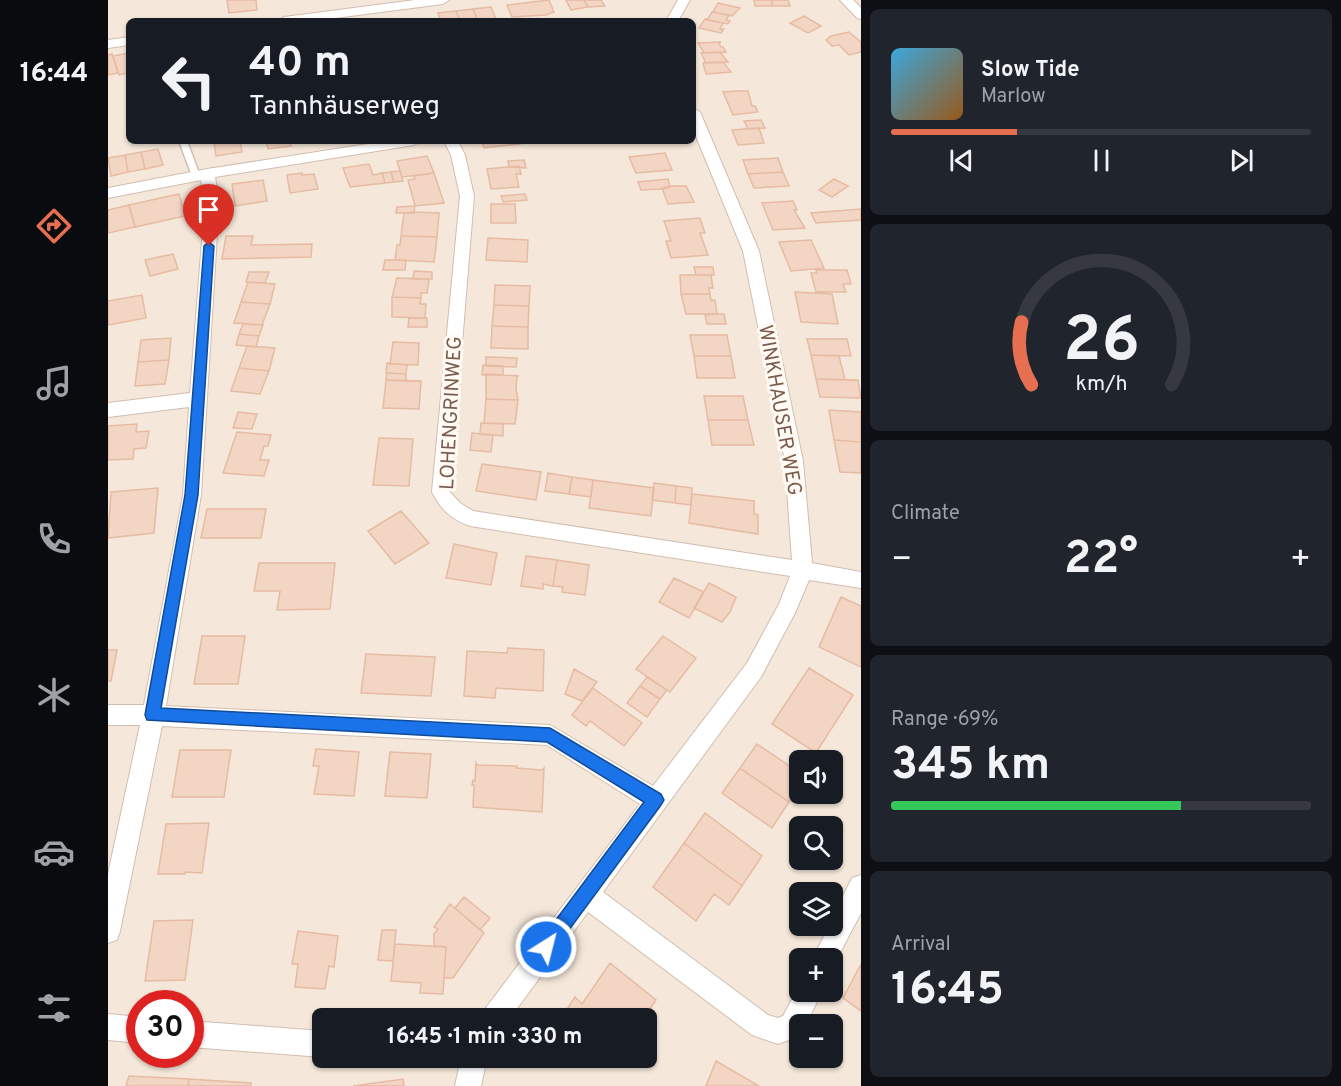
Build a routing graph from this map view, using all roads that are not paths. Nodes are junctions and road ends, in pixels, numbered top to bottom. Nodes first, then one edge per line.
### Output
1 (443, 0) edge
2 (684, 0) edge
3 (846, 0) edge
4 (861, 15) edge
5 (307, 18) edge
6 (674, 18) edge
7 (126, 41) edge
8 (108, 44) edge
9 (696, 119) edge
10 (185, 144) edge
11 (395, 144) edge
12 (452, 144) edge
13 (202, 175) junction
14 (108, 193) edge
15 (198, 399) junction
16 (108, 410) edge
17 (803, 569) junction
18 (861, 580) edge
19 (153, 715) junction
20 (108, 716) edge
21 (656, 800) junction
22 (861, 886) edge
23 (585, 894) junction
24 (108, 932) edge
25 (831, 948) edge
26 (804, 1002) edge
27 (501, 1008) edge
28 (108, 1028) edge
29 (126, 1029) edge
30 (204, 1035) edge
31 (312, 1043) edge
32 (472, 1068) edge
33 (468, 1086) edge

1 - 5 street
2 - 6 street
3 - 4 street
7 - 8 street
9 - 17 street, WINKHAUSER WEG
10 - 13 lane
11 - 13 street
12 - 17 street, LOHENGRINWEG
13 - 14 street
13 - 15 street
15 - 16 street
15 - 19 street
17 - 18 street, LOHENGRINWEG
17 - 21 street, WINKHAUSER WEG
19 - 20 street
19 - 21 street
19 - 24 street
21 - 23 street, WINKHAUSER WEG
22 - 25 street
23 - 26 street
23 - 27 street, WINKHAUSER WEG
28 - 29 street
30 - 31 street
32 - 33 street

